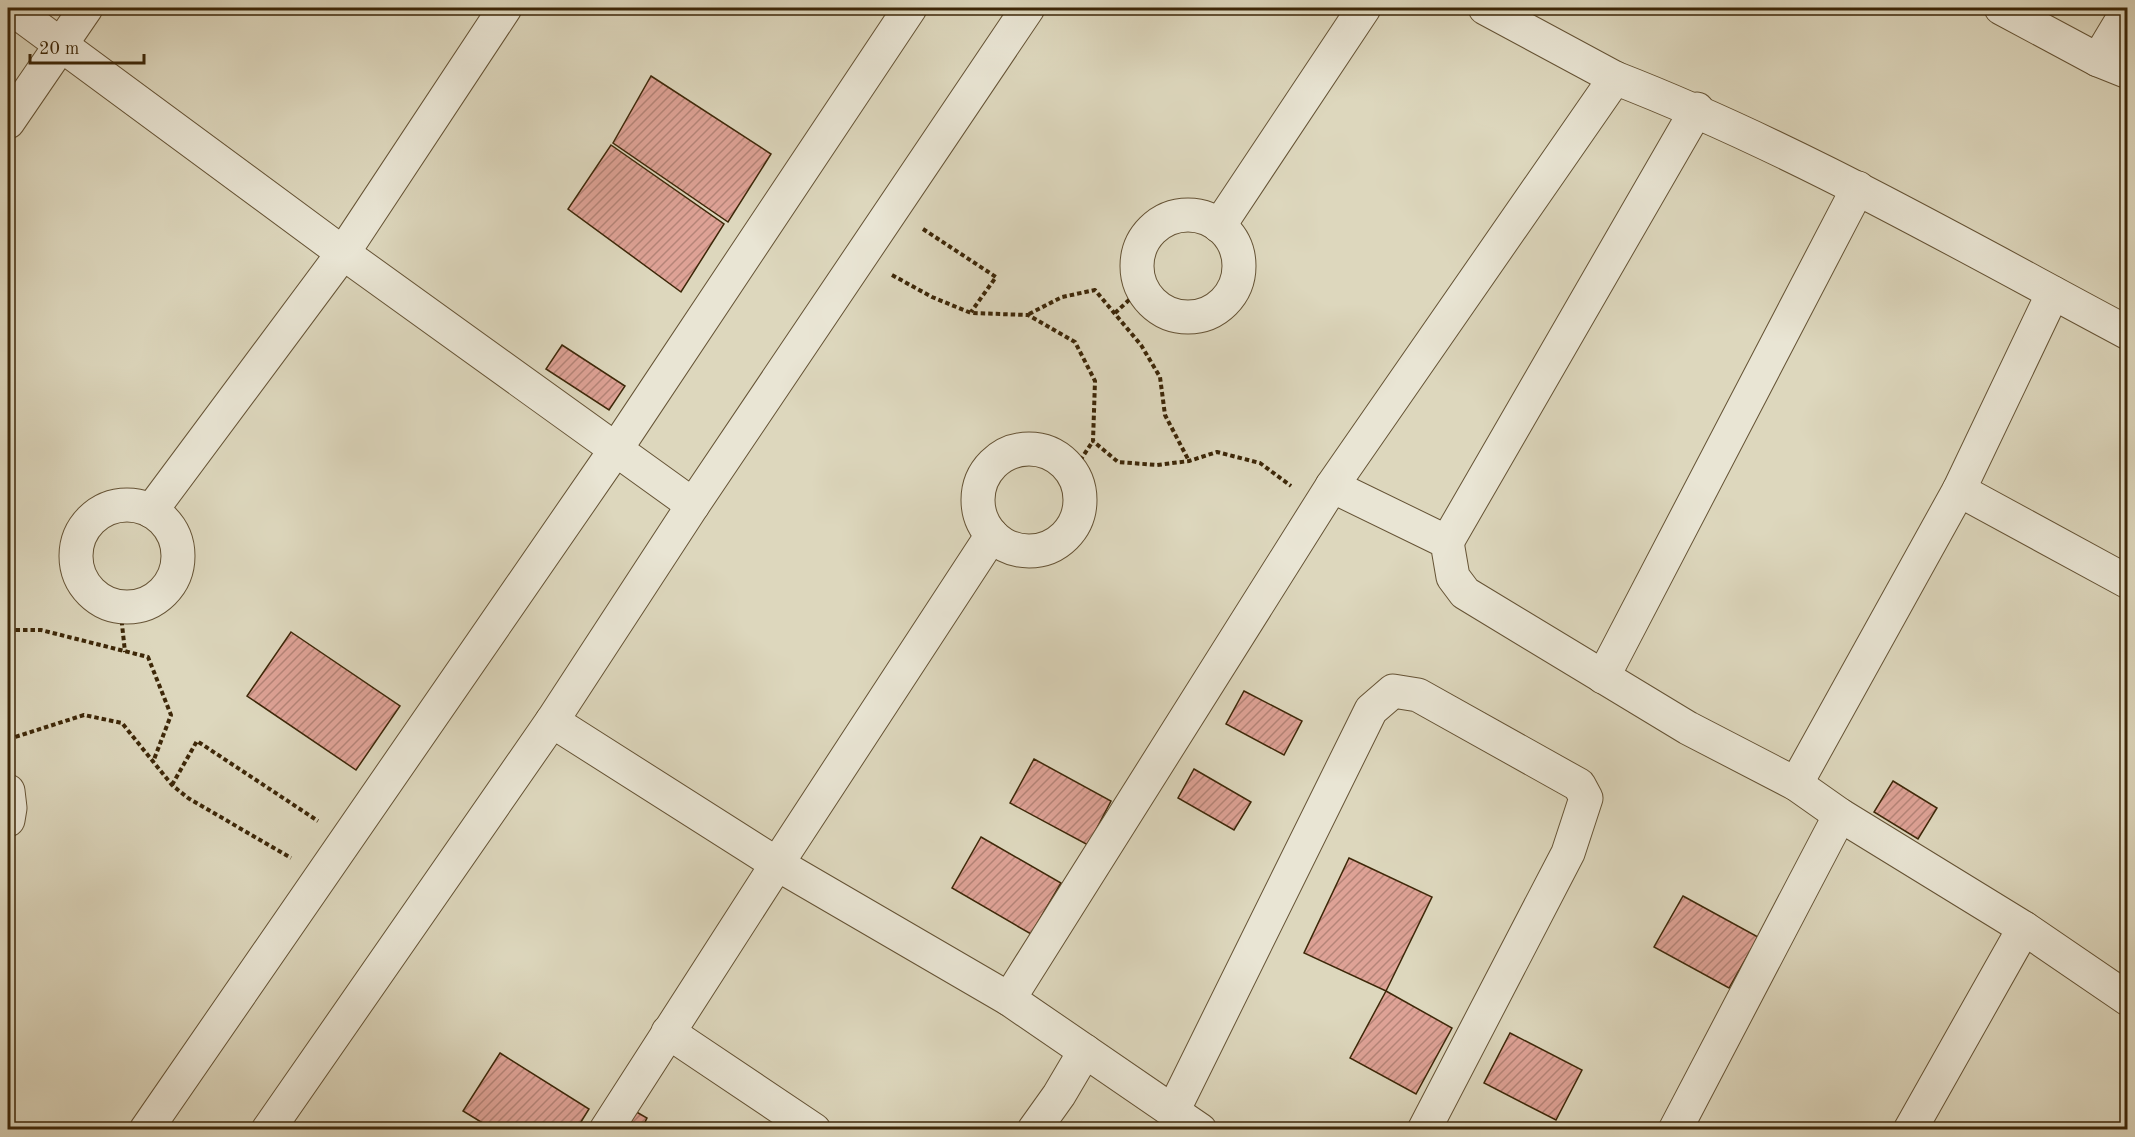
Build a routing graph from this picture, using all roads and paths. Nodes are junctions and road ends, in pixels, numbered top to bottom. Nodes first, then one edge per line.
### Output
1 (11, 8) edge
2 (86, 8) edge
3 (505, 8) edge
4 (910, 8) edge
5 (1028, 8) edge
6 (1364, 8) edge
7 (1485, 8) edge
8 (2001, 8) edge
9 (2127, 10) edge
10 (61, 43) junction
11 (2113, 66) edge
12 (1615, 78) junction
13 (1697, 109) junction
14 (8, 122) edge
15 (1858, 188) junction
16 (893, 208) junction
17 (1219, 226) junction
18 (343, 253) junction
19 (860, 257) junction
20 (1142, 288) junction
21 (2053, 293) junction
22 (971, 313) junction
23 (1114, 313) junction
24 (1028, 315) junction
25 (2127, 333) edge
26 (1093, 441) junction
27 (616, 449) junction
28 (1189, 461) junction
29 (1071, 473) junction
30 (1959, 490) junction
31 (1325, 497) junction
32 (693, 505) junction
33 (151, 512) junction
34 (992, 535) junction
35 (1447, 542) junction
36 (2127, 582) edge
37 (120, 606) junction
38 (8, 630) edge
39 (125, 652) junction
40 (1603, 677) junction
41 (552, 721) junction
42 (8, 736) edge
43 (153, 762) junction
44 (1796, 784) junction
45 (172, 785) junction
46 (8, 791) edge
47 (1840, 815) junction
48 (8, 820) edge
49 (346, 839) junction
50 (777, 864) junction
51 (321, 876) junction
52 (2024, 928) junction
53 (1009, 999) junction
54 (2127, 999) edge
55 (668, 1032) junction
56 (1085, 1051) junction
57 (1173, 1111) junction
58 (146, 1130) edge
59 (268, 1130) edge
60 (606, 1130) edge
61 (814, 1130) edge
62 (1034, 1130) edge
63 (1200, 1130) edge
64 (1424, 1130) edge
65 (1675, 1130) edge
66 (1910, 1130) edge

1 - 10 street
2 - 10 street
3 - 18 street
4 - 27 street
5 - 16 street
6 - 17 street
7 - 12 street
8 - 11 street
9 - 11 street
10 - 14 street
10 - 18 street
12 - 13 street
12 - 31 street
13 - 15 street
13 - 35 street
15 - 21 street
15 - 40 street
16 - 19 street
16 - 22 path
17 - 20 street
17 - 20 street
18 - 27 street
18 - 33 street
19 - 22 path
19 - 32 street
20 - 23 path
21 - 25 street
21 - 30 street
22 - 24 path
23 - 24 path
23 - 28 path
24 - 26 path
26 - 28 path
26 - 29 path
27 - 32 street
27 - 49 street
28 - 31 path
29 - 34 street
29 - 34 street
30 - 36 street
30 - 44 street
31 - 35 street
31 - 53 street
32 - 41 street
33 - 37 street
33 - 37 street
34 - 50 street
35 - 40 street
37 - 39 path
38 - 39 path
39 - 43 path
40 - 44 street
41 - 50 street
41 - 59 street
42 - 43 path
43 - 45 path
44 - 47 street
45 - 49 path
45 - 51 path
46 - 48 street
47 - 52 street
47 - 65 street
49 - 51 street
50 - 53 street
50 - 55 street
51 - 58 street
52 - 54 street
52 - 66 street
53 - 56 street
55 - 60 street
55 - 61 street
56 - 57 street
56 - 62 street
57 - 63 street
57 - 64 street

